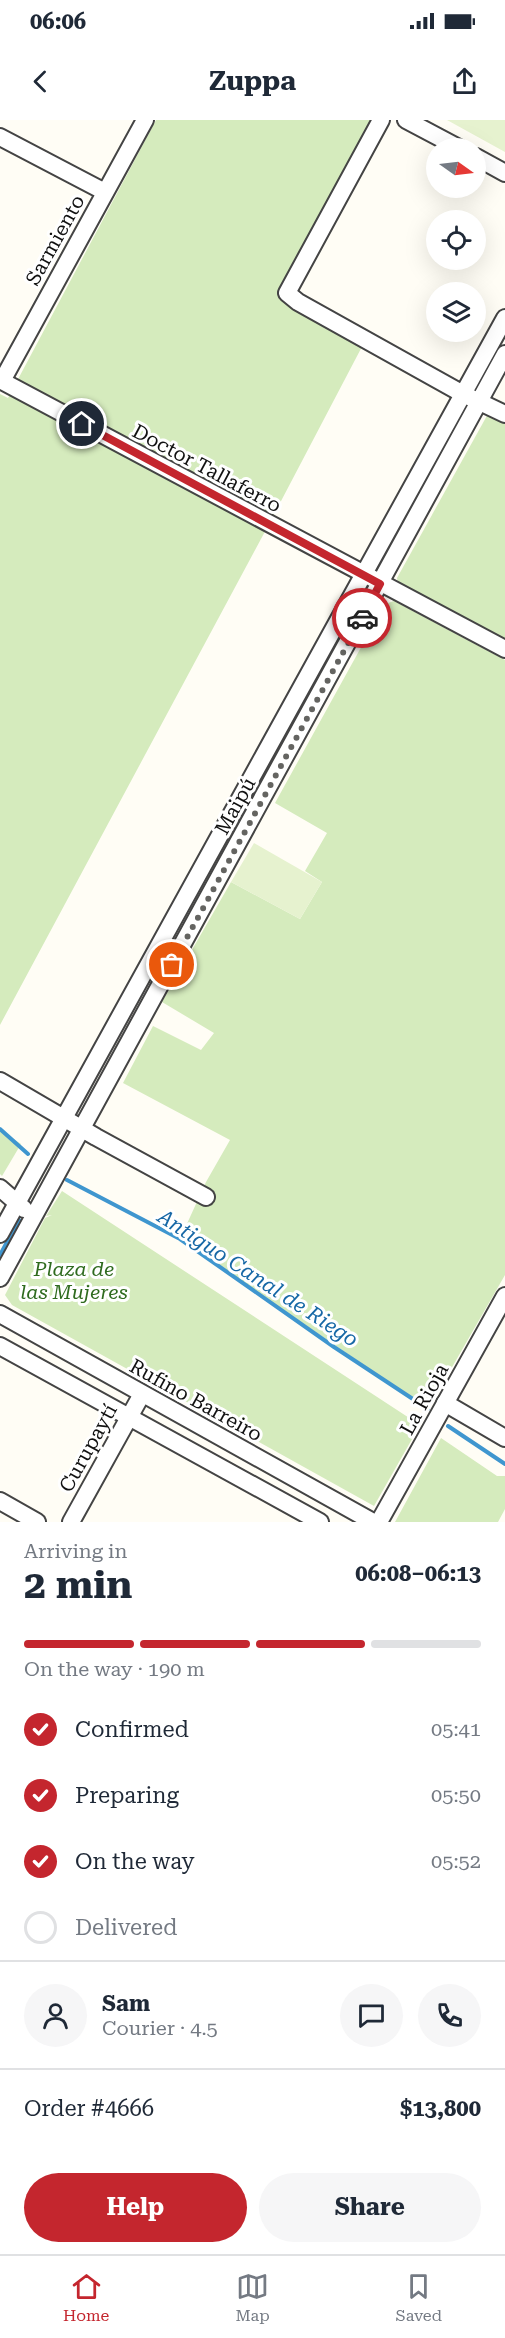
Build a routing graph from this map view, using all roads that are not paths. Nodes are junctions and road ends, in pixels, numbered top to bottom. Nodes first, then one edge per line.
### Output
1 (145, 120) edge
2 (381, 120) edge
3 (406, 120) edge
4 (0, 136) edge
5 (440, 138) edge
6 (486, 163) edge
7 (505, 173) edge
8 (105, 192) junction
9 (505, 318) edge
10 (505, 354) edge
11 (1, 380) edge
12 (463, 393) junction
13 (480, 400) junction
14 (505, 414) edge
15 (363, 575) junction
16 (380, 584) junction
17 (505, 650) edge
18 (262, 758) junction
19 (279, 769) junction
20 (162, 940) junction
21 (180, 950) junction
22 (0, 1081) edge
23 (64, 1119) junction
24 (82, 1129) junction
25 (0, 1188) edge
26 (206, 1197) dead end
27 (16, 1204) junction
28 (34, 1217) junction
29 (0, 1234) edge
30 (0, 1278) edge
31 (505, 1296) edge
32 (0, 1314) edge
33 (0, 1346) edge
34 (142, 1394) junction
35 (445, 1403) junction
36 (129, 1417) junction
37 (505, 1438) edge
38 (319, 1493) junction
39 (0, 1501) edge
40 (310, 1520) edge
41 (38, 1522) edge
42 (71, 1522) edge
43 (373, 1522) edge
44 (379, 1522) edge

1 - 8 street, Sarmiento
2 - 12 street
3 - 5 street
4 - 8 street
6 - 7 street
8 - 11 street, Sarmiento
9 - 12 street, Maipú
10 - 13 street, Maipú
11 - 15 street, Doctor Tallaferro
12 - 13 street
12 - 15 street, Maipú
13 - 14 street
13 - 16 street, Maipú
15 - 16 street, Doctor Tallaferro
15 - 18 street, Maipú
16 - 17 street
16 - 19 street, Maipú
18 - 19 street
18 - 20 street, Maipú
19 - 21 street, Maipú
20 - 21 street
20 - 23 street, Maipú
21 - 24 street, Maipú
22 - 23 street
23 - 24 street
23 - 27 street, Maipú
24 - 26 street
24 - 28 street, Maipú
25 - 27 street
27 - 28 street
27 - 29 street, Maipú
28 - 30 street, Maipú
31 - 35 street, La Rioja
32 - 34 street, Rufino Barreiro
33 - 36 street
34 - 36 street, Curupaytí
34 - 38 street, Rufino Barreiro
35 - 37 street
35 - 44 street, La Rioja
36 - 40 street
36 - 42 street, Curupaytí
38 - 40 street
38 - 43 street, Rufino Barreiro
39 - 41 street

